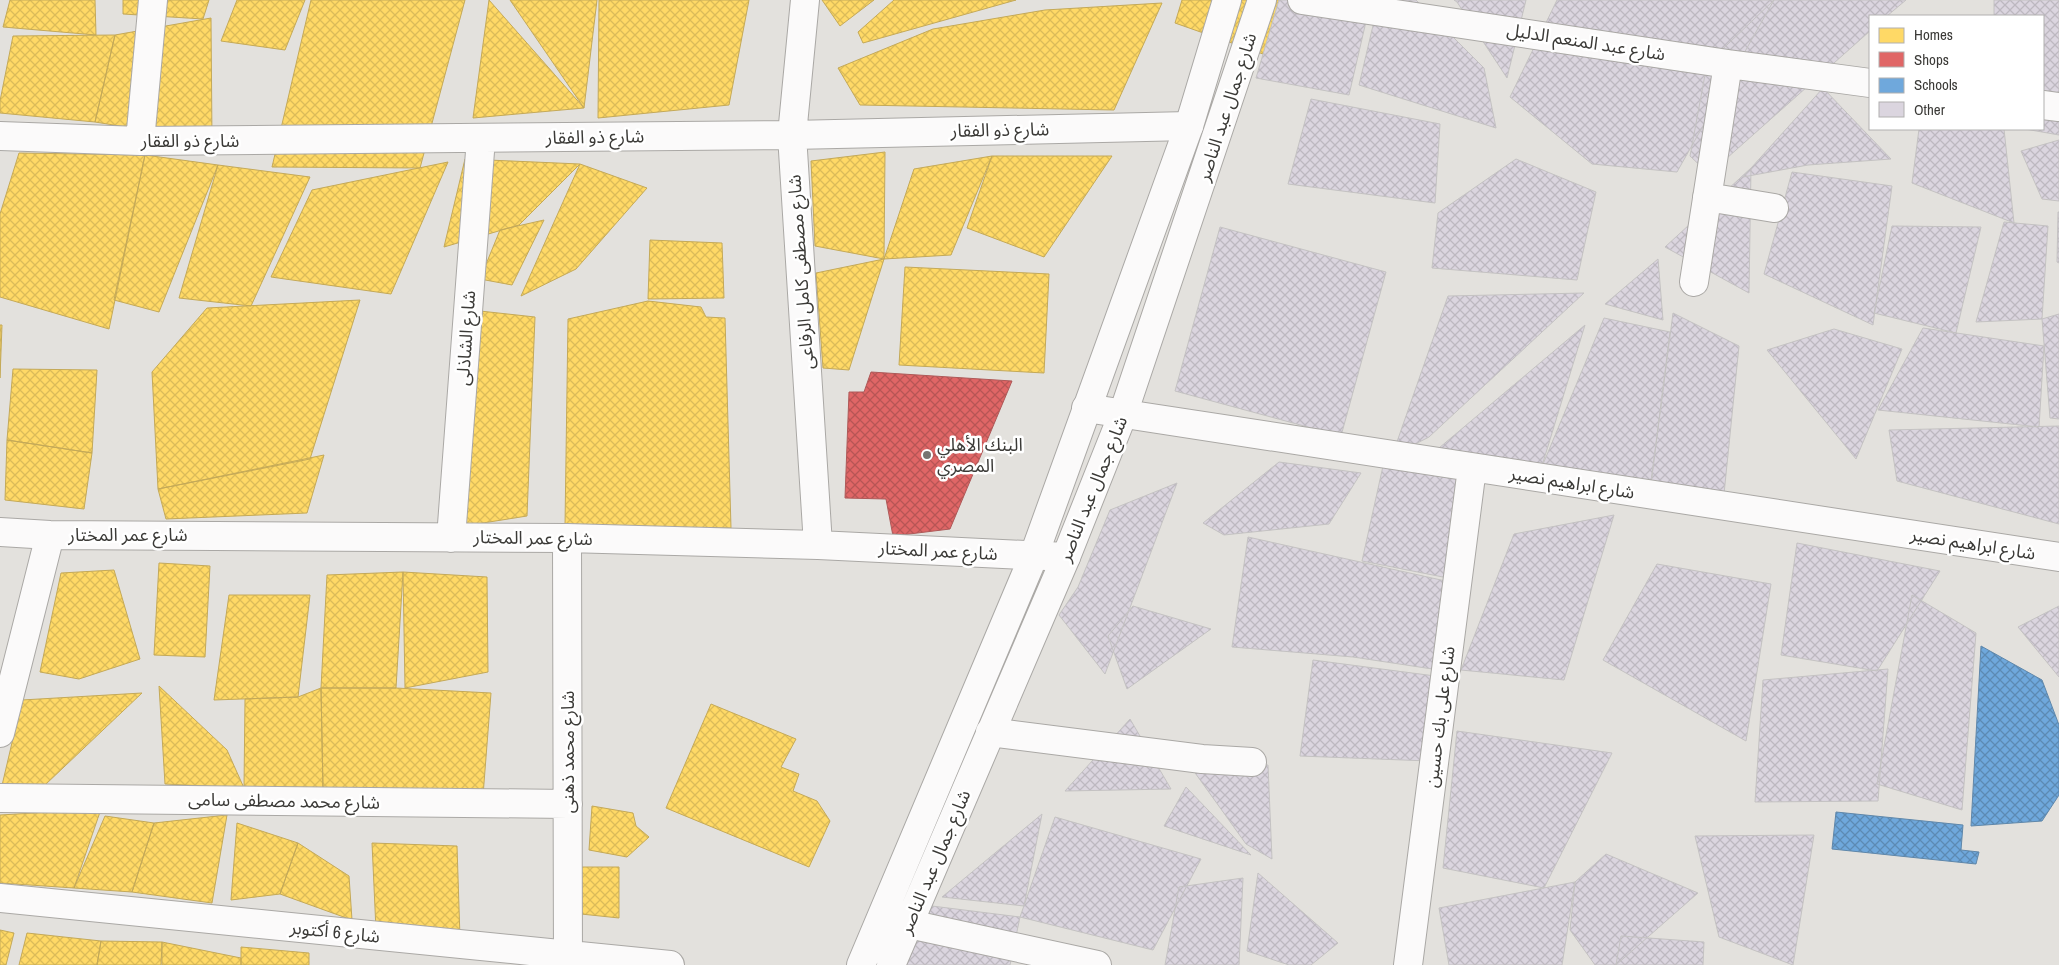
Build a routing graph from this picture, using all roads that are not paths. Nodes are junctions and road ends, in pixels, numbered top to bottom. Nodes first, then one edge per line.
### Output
1 (153, 0) edge
2 (805, 0) edge
3 (1228, 0) edge
4 (1262, 0) edge
5 (1302, 0) edge
6 (1728, 64) junction
7 (1869, 82) edge
8 (2044, 105) edge
9 (2059, 107) edge
10 (1190, 126) junction
11 (792, 135) junction
12 (0, 136) edge
13 (482, 138) junction
14 (140, 141) junction
15 (1707, 197) junction
16 (1774, 208) dead end
17 (1694, 282) dead end
18 (1086, 408) junction
19 (1123, 414) junction
20 (1472, 468) junction
21 (0, 532) edge
22 (50, 535) junction
23 (452, 538) junction
24 (567, 538) junction
25 (818, 545) junction
26 (1034, 555) junction
27 (1066, 557) junction
28 (2059, 557) edge
29 (990, 732) junction
30 (0, 733) edge
31 (1252, 762) dead end
32 (0, 798) edge
33 (568, 804) junction
34 (0, 898) edge
35 (909, 924) junction
36 (568, 960) edge
37 (670, 965) edge
38 (861, 965) edge
39 (891, 965) edge
40 (1097, 965) edge
41 (1408, 965) edge

1 - 14 street
2 - 11 street, شارع مصطفى كامل الرفاعى
3 - 10 street, شارع جمال عبد الناصر
4 - 19 street, شارع جمال عبد الناصر
5 - 6 street, شارع عبد المنعم الدليل
6 - 7 street, شارع عبد المنعم الدليل
6 - 15 street
8 - 9 street
10 - 11 street, شارع ذو الفقار
10 - 18 street, شارع جمال عبد الناصر
11 - 13 street, شارع ذو الفقار
11 - 25 street, شارع مصطفى كامل الرفاعى
12 - 14 street, شارع ذو الفقار
13 - 14 street, شارع ذو الفقار
13 - 23 street, شارع الشاذلى
15 - 16 street
15 - 17 street
18 - 19 street, شارع ابراهيم نصير
18 - 26 street, شارع جمال عبد الناصر
19 - 20 street, شارع ابراهيم نصير
19 - 27 street, شارع جمال عبد الناصر
20 - 28 street, شارع ابراهيم نصير
20 - 41 street, شارع على بك حسين
21 - 22 street, شارع عمر المختار
22 - 23 street, شارع عمر المختار
22 - 30 street
23 - 24 street, شارع عمر المختار
24 - 25 street, شارع عمر المختار
24 - 33 street, شارع محمد ذهنى
25 - 26 street, شارع عمر المختار
26 - 27 street, شارع عمر المختار
26 - 38 street, شارع جمال عبد الناصر
27 - 29 street, شارع جمال عبد الناصر
29 - 31 street
29 - 35 street, شارع جمال عبد الناصر
32 - 33 street, شارع محمد مصطفى سامى
33 - 36 street, شارع محمد ذهنى
34 - 36 street, شارع 6 أكتوبر
35 - 39 street, شارع جمال عبد الناصر
35 - 40 street
36 - 37 street, شارع 6 أكتوبر

